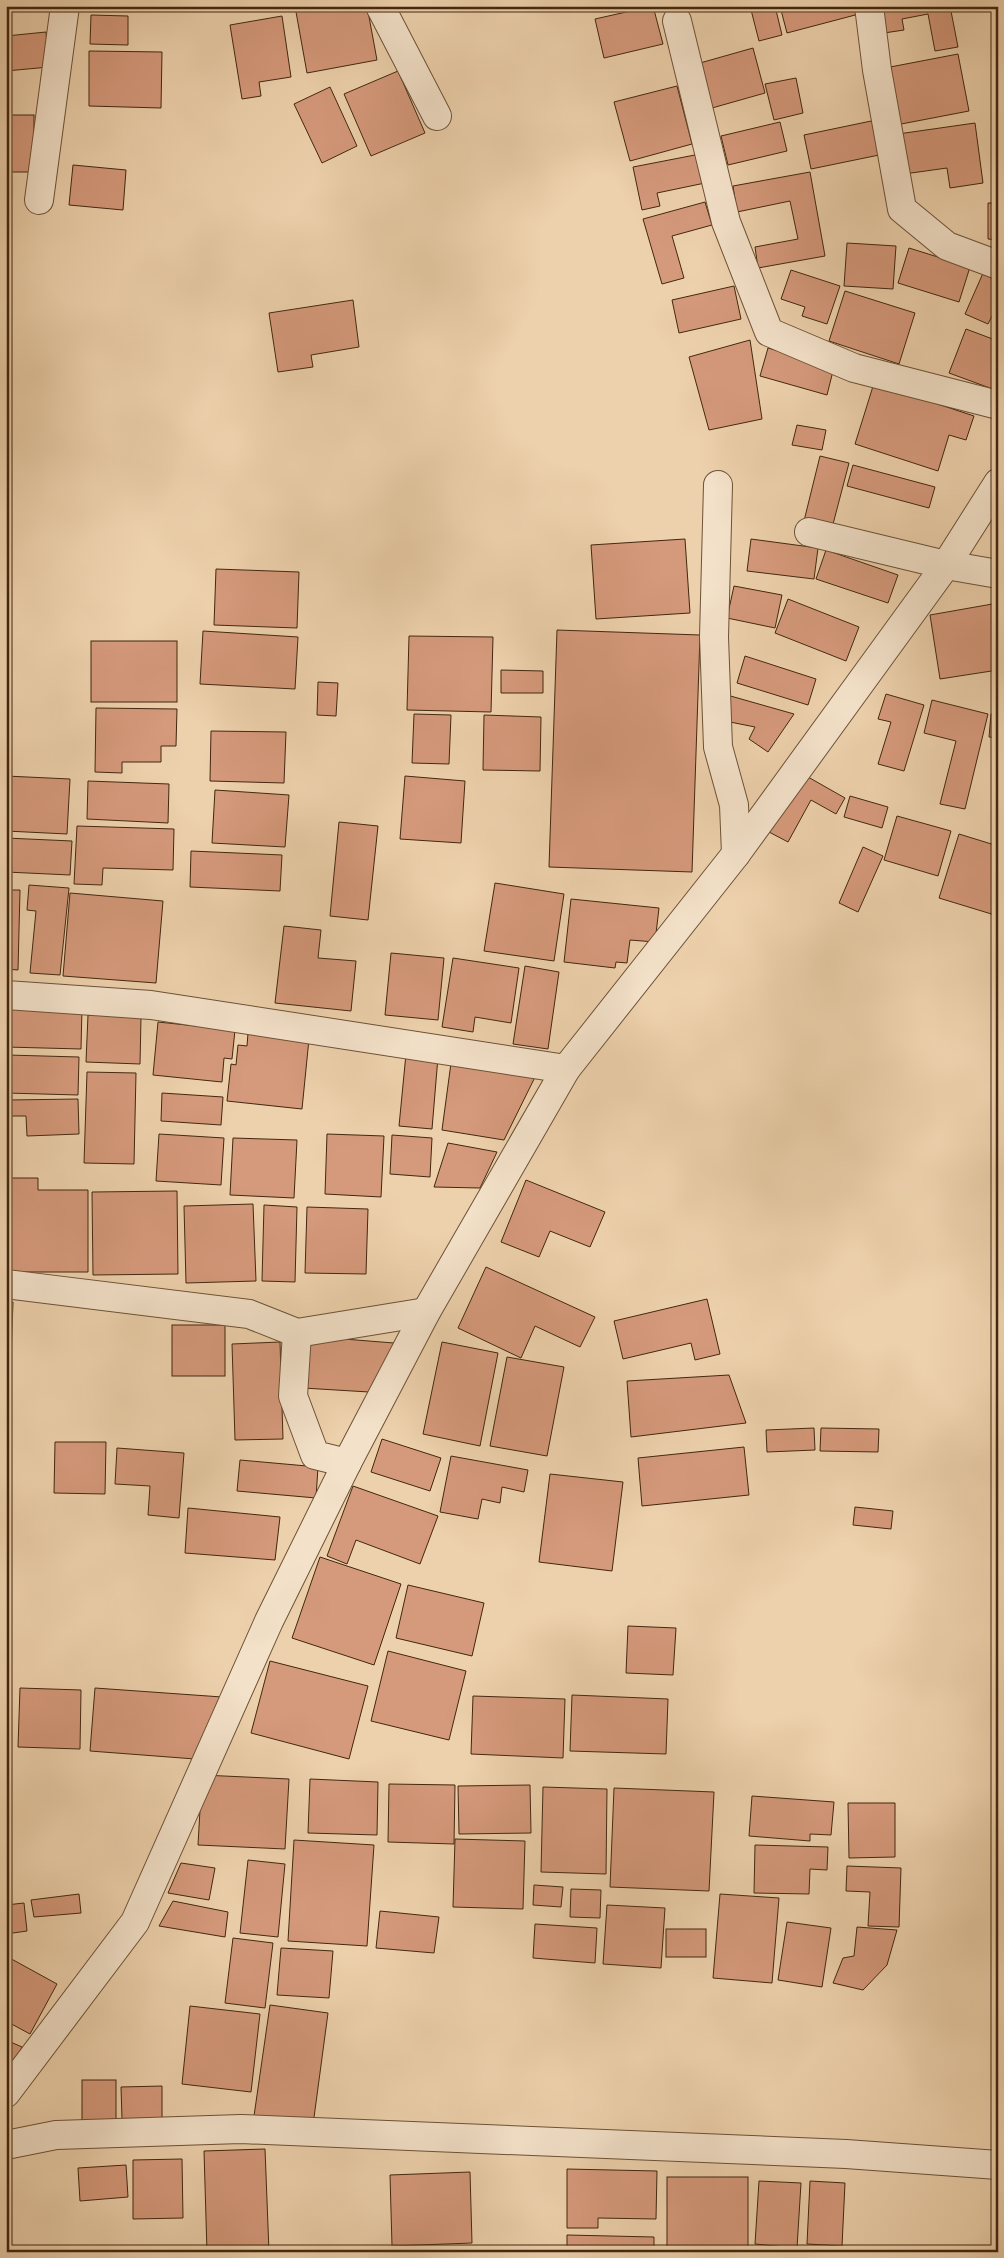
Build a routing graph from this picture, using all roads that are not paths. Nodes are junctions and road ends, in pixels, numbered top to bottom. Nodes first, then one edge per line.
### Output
1 (65, 6) edge
2 (380, 6) edge
3 (869, 6) edge
4 (677, 21) dead end
5 (437, 116) dead end
6 (39, 200) dead end
7 (998, 265) edge
8 (998, 405) edge
9 (998, 483) edge
10 (718, 485) dead end
11 (809, 532) dead end
12 (946, 565) junction
13 (998, 574) edge
14 (736, 854) junction
15 (6, 995) edge
16 (566, 1069) junction
17 (6, 1284) edge
18 (426, 1312) junction
19 (297, 1333) junction
20 (347, 1463) junction
21 (6, 2093) edge
22 (6, 2145) edge
23 (998, 2165) edge

1 - 6 street
2 - 5 street
3 - 7 street
4 - 8 street
9 - 12 street
10 - 14 street
11 - 12 street
12 - 13 street
12 - 14 street
14 - 16 street
15 - 16 street
16 - 18 street
17 - 19 street
18 - 19 street
18 - 20 street
19 - 20 street
20 - 21 street
22 - 23 street

